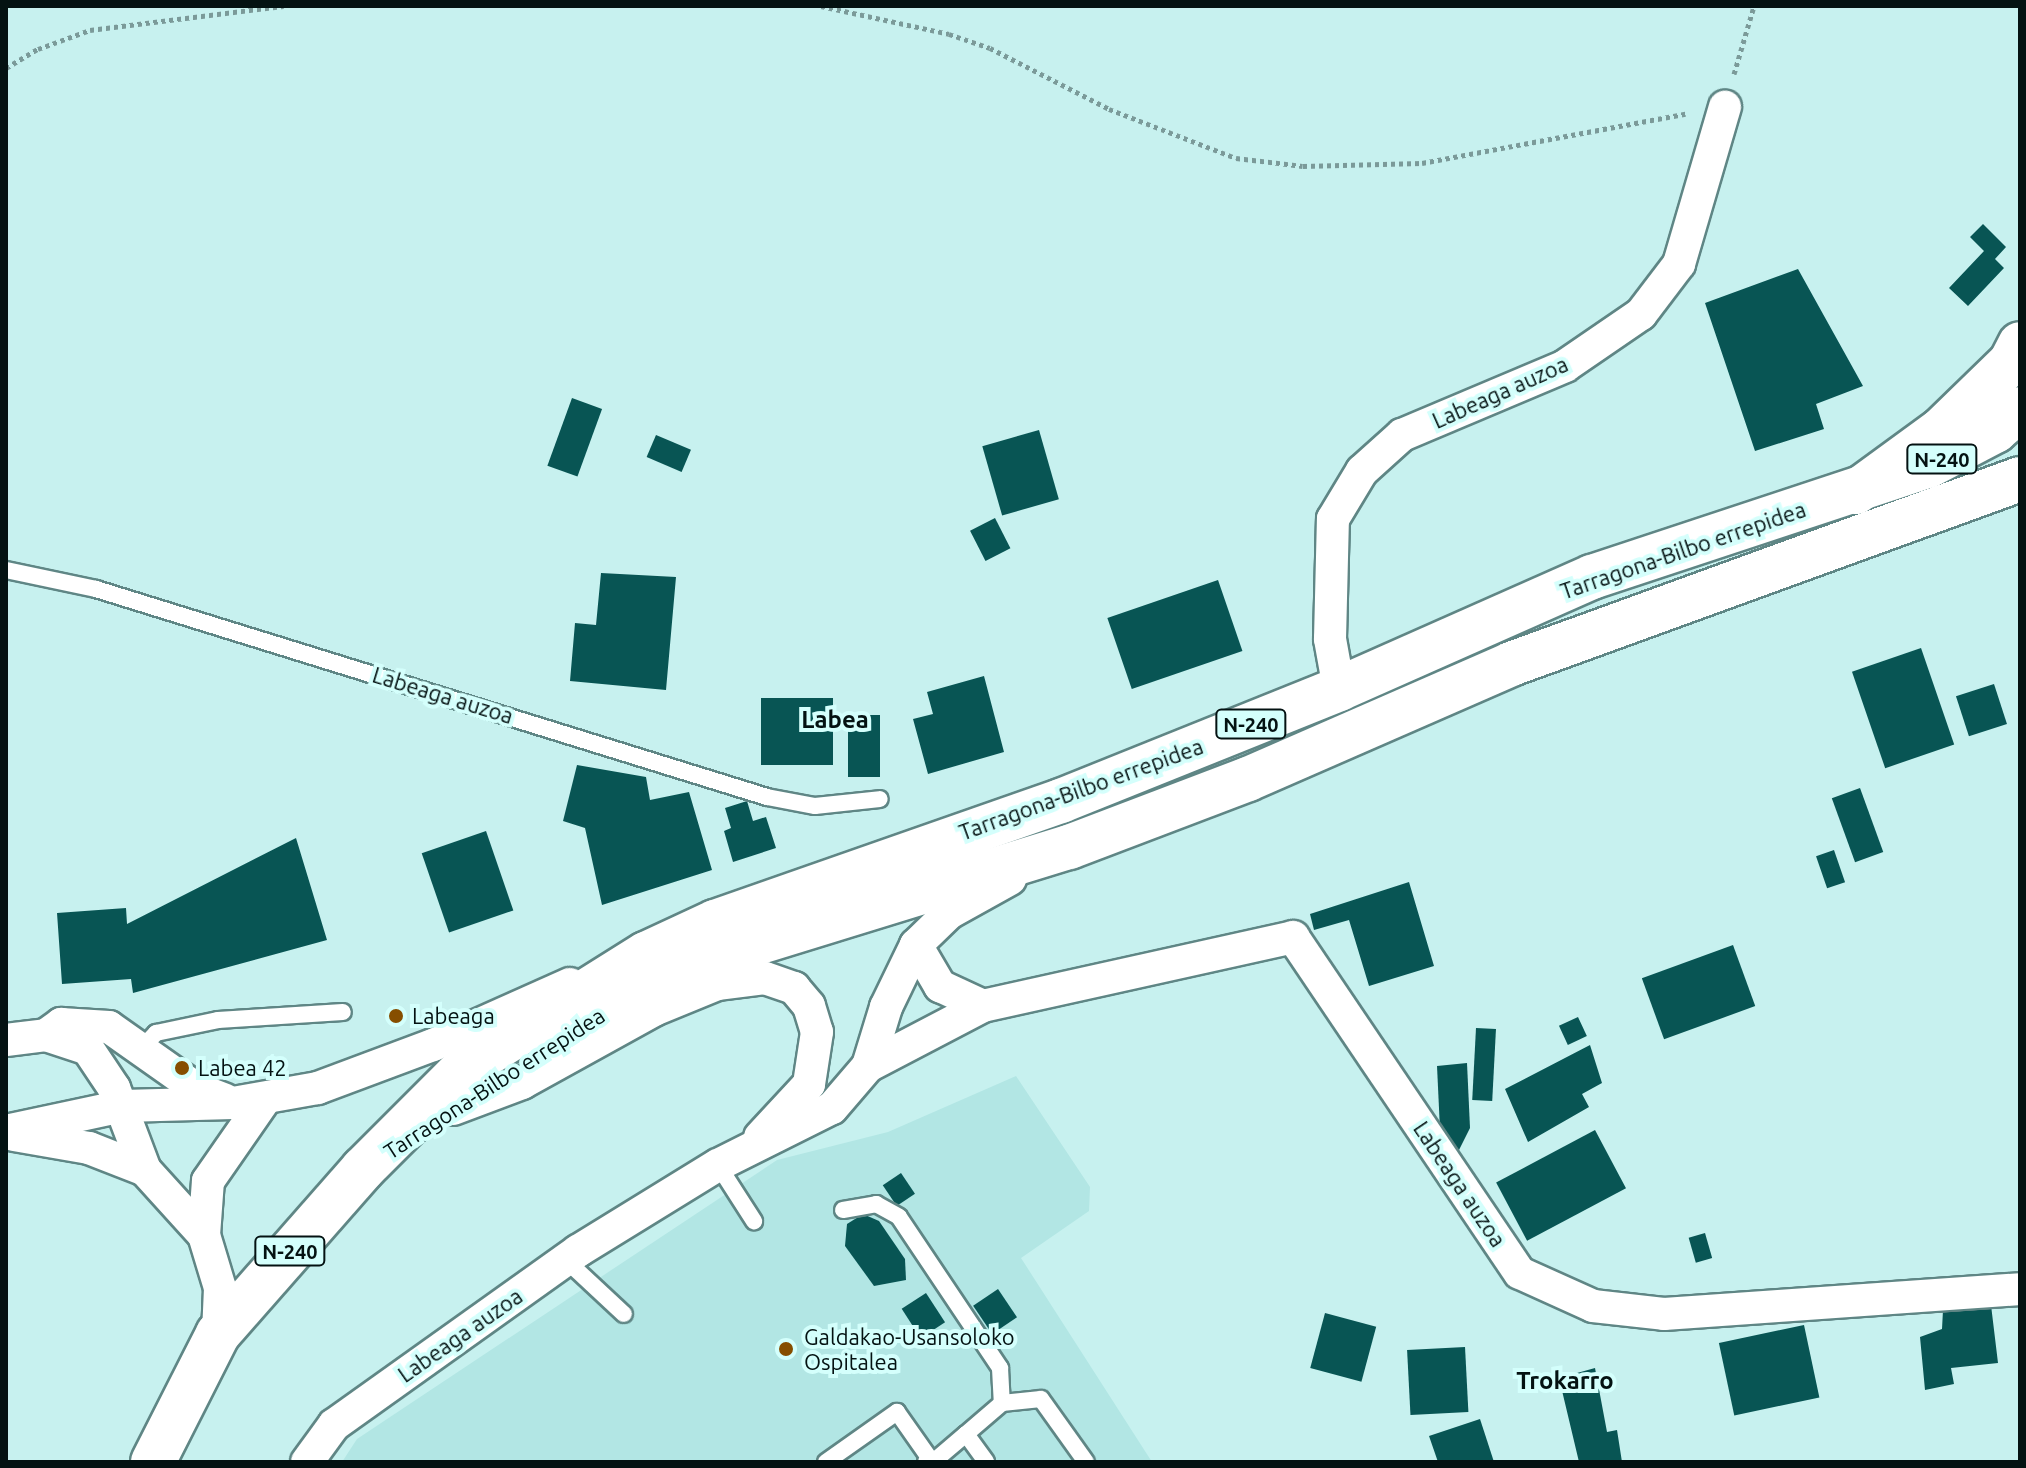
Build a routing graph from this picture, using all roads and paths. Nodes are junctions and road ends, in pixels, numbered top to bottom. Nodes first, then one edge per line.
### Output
1 (284, 6) edge
2 (821, 6) edge
3 (1754, 6) edge
4 (6, 68) edge
5 (1725, 107) junction
6 (2020, 344) edge
7 (2020, 409) edge
8 (2020, 479) edge
9 (1856, 492) junction
10 (6, 570) edge
11 (1339, 689) junction
12 (880, 799) dead end
13 (1069, 847) junction
14 (916, 945) junction
15 (646, 954) junction
16 (983, 1006) junction
17 (343, 1012) dead end
18 (46, 1035) junction
19 (6, 1040) edge
20 (142, 1048) junction
21 (868, 1066) junction
22 (119, 1097) junction
23 (265, 1099) junction
24 (233, 1103) junction
25 (453, 1109) junction
26 (6, 1133) edge
27 (749, 1148) junction
28 (718, 1165) junction
29 (363, 1169) junction
30 (145, 1170) junction
31 (843, 1210) dead end
32 (754, 1221) dead end
33 (204, 1235) junction
34 (566, 1260) junction
35 (2020, 1289) edge
36 (624, 1314) dead end
37 (218, 1334) junction
38 (1002, 1403) junction
39 (966, 1434) junction
40 (159, 1450) edge
41 (930, 1461) edge
42 (307, 1462) edge
43 (826, 1462) edge
44 (986, 1462) edge
45 (1086, 1462) edge

1 - 4 path
2 - 5 path
3 - 5 path
5 - 11 street, Labeaga auzoa
6 - 9 highway
7 - 9 highway, Tarragona-Bilbo errepidea / N-240
8 - 13 highway, Tarragona-Bilbo errepidea / N-240
9 - 11 highway, Tarragona-Bilbo errepidea / N-240
10 - 12 lane, Labeaga auzoa
11 - 15 highway, Tarragona-Bilbo errepidea / N-240
13 - 14 street, Labeaga auzoa
13 - 25 highway, Tarragona-Bilbo errepidea / N-240
14 - 16 street
14 - 21 street, Labeaga auzoa
15 - 23 street
15 - 29 highway, Tarragona-Bilbo errepidea / N-240
16 - 21 street
16 - 35 street, Labeaga auzoa
17 - 20 lane
18 - 19 street
18 - 20 street
18 - 22 street
20 - 22 street
20 - 24 street
21 - 27 street, Labeaga auzoa
22 - 24 street
22 - 26 street
22 - 30 street
23 - 24 street
23 - 33 street
25 - 27 street, Labeaga auzoa
25 - 29 highway, Tarragona-Bilbo errepidea / N-240
26 - 30 street
27 - 28 street, Labeaga auzoa
28 - 32 lane
28 - 34 street, Labeaga auzoa
29 - 37 highway, Tarragona-Bilbo errepidea / N-240
30 - 33 street
31 - 38 lane
33 - 37 street
34 - 36 lane
34 - 42 street, Labeaga auzoa
37 - 40 highway, Tarragona-Bilbo errepidea / N-240
38 - 39 lane
38 - 45 lane
39 - 41 lane
39 - 44 lane
41 - 43 lane

